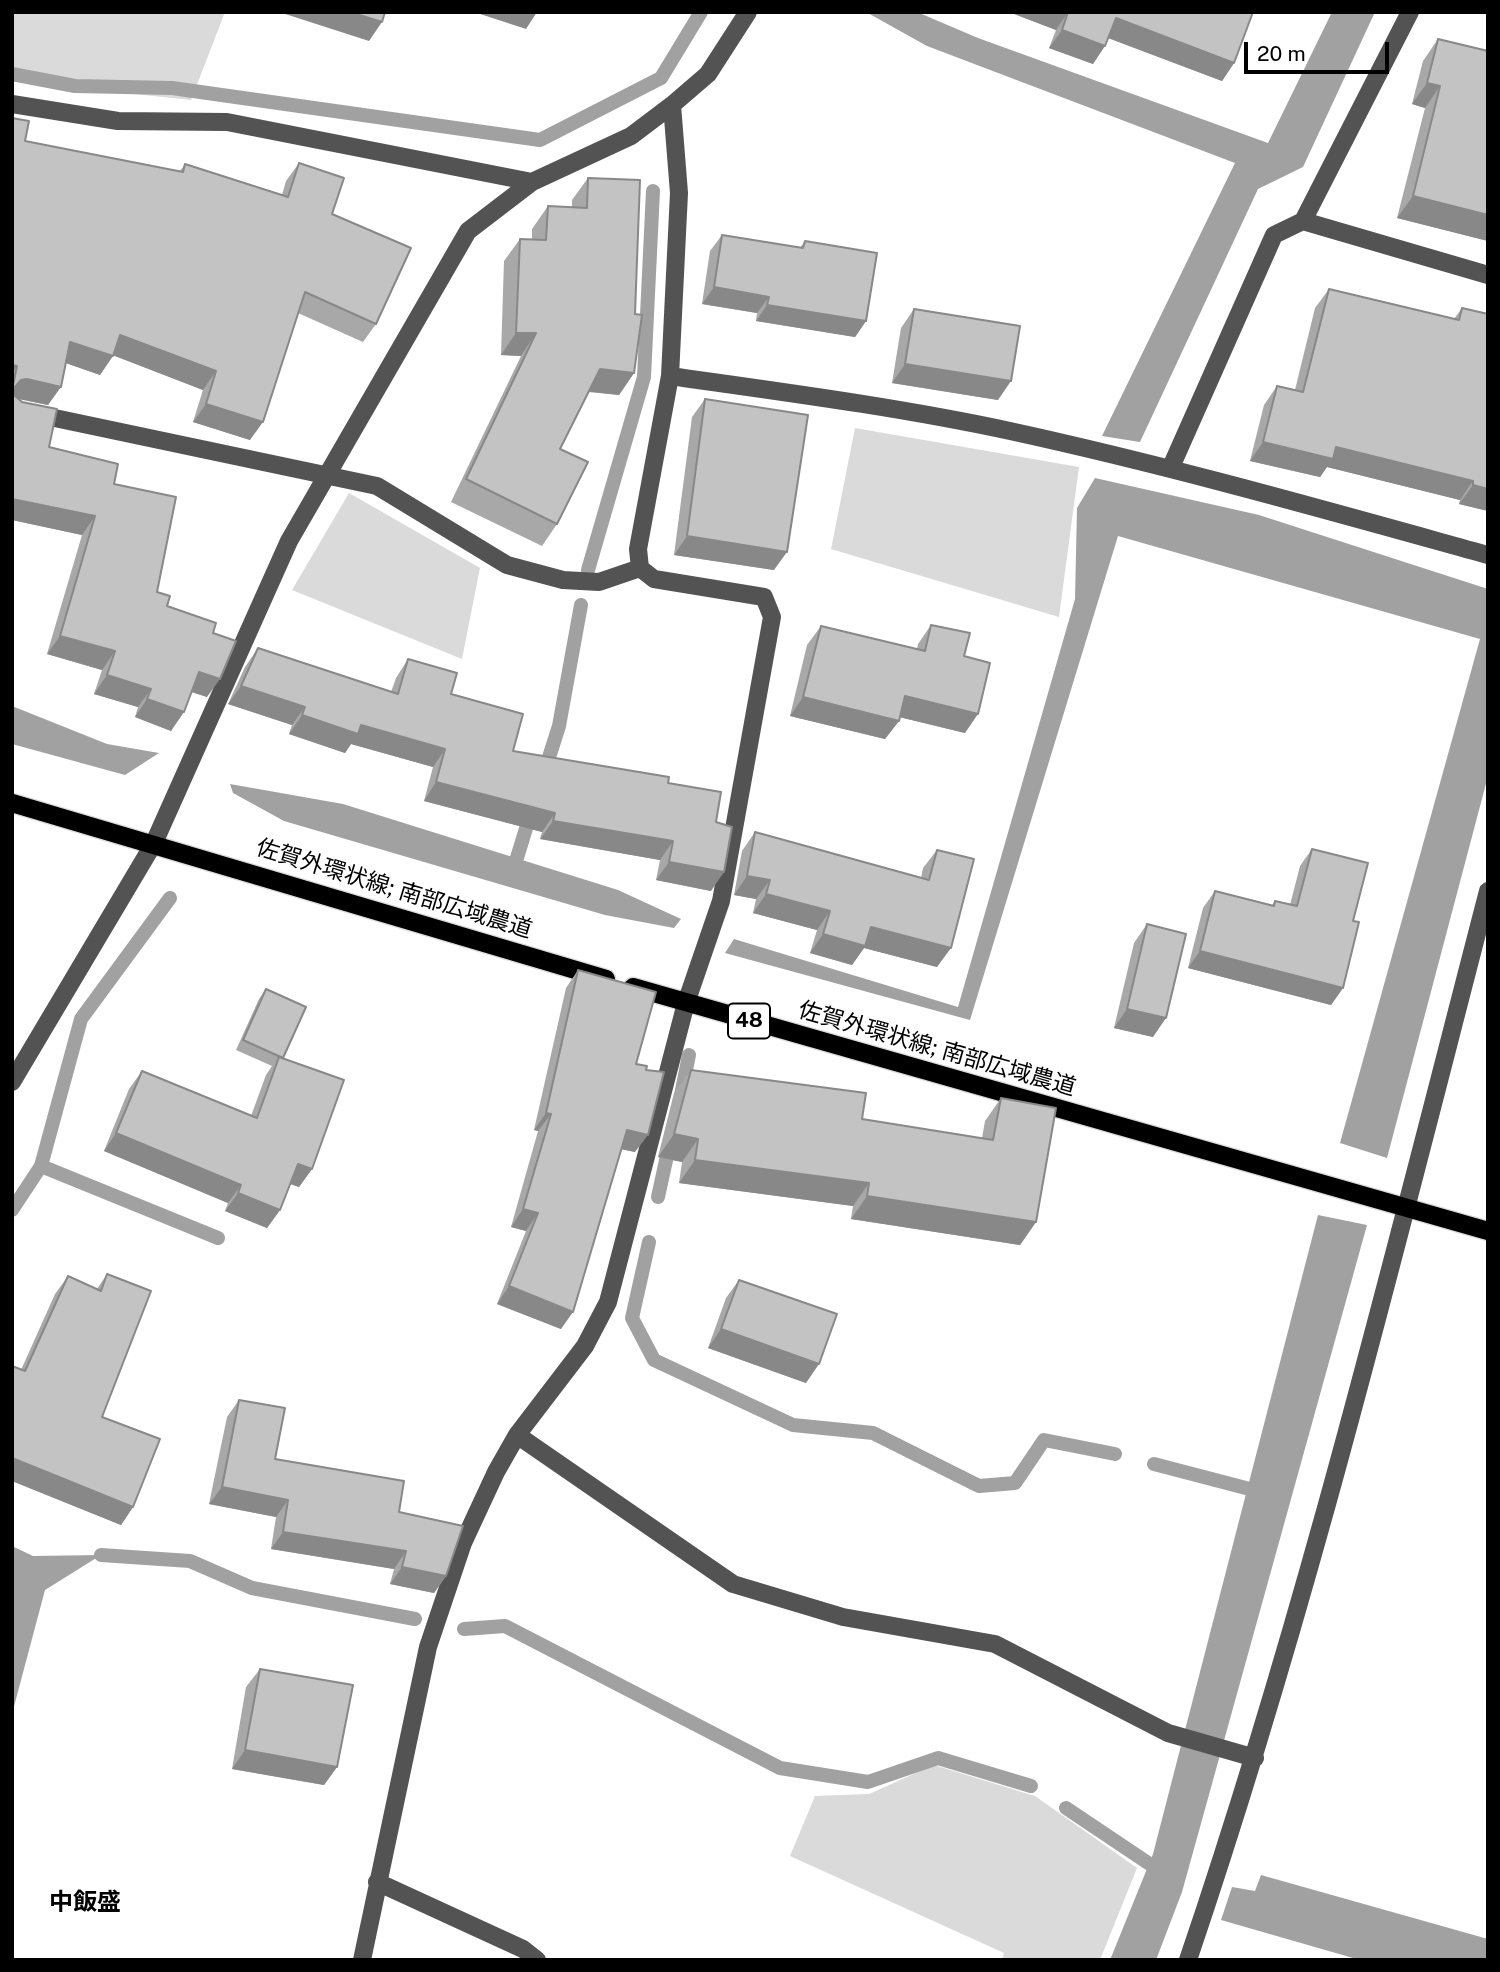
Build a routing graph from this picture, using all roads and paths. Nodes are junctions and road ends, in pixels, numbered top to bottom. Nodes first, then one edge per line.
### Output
1 (748, 12) edge
2 (1409, 12) edge
3 (12, 104) edge
4 (672, 105) junction
5 (531, 182) junction
6 (1304, 221) junction
7 (1488, 275) edge
8 (670, 376) junction
9 (12, 410) edge
10 (1171, 467) junction
11 (327, 476) junction
12 (1488, 555) edge
13 (640, 568) junction
14 (12, 803) edge
15 (154, 843) junction
16 (1488, 891) edge
17 (686, 1003) junction
18 (12, 1082) edge
19 (1406, 1207) junction
20 (1488, 1231) edge
21 (517, 1435) junction
22 (1255, 1758) junction
23 (377, 1882) junction
24 (362, 1960) edge
25 (537, 1960) edge
26 (1188, 1960) edge

1 - 4 street
2 - 6 street
3 - 5 street
4 - 5 street
4 - 8 street
5 - 11 street
6 - 7 street
6 - 10 street
8 - 10 street
8 - 13 street
9 - 11 street
10 - 12 street
11 - 13 street
11 - 15 street
13 - 17 street
14 - 15 main road, 佐賀外環状線; 南部広域農道 / 48
15 - 17 main road, 佐賀外環状線; 南部広域農道 / 48
15 - 18 street
16 - 19 street
17 - 19 main road, 佐賀外環状線; 南部広域農道 / 48
17 - 21 street
19 - 20 main road, 佐賀外環状線; 南部広域農道 / 48
19 - 22 street
21 - 22 street
21 - 23 street
22 - 26 street
23 - 24 street
23 - 25 street

